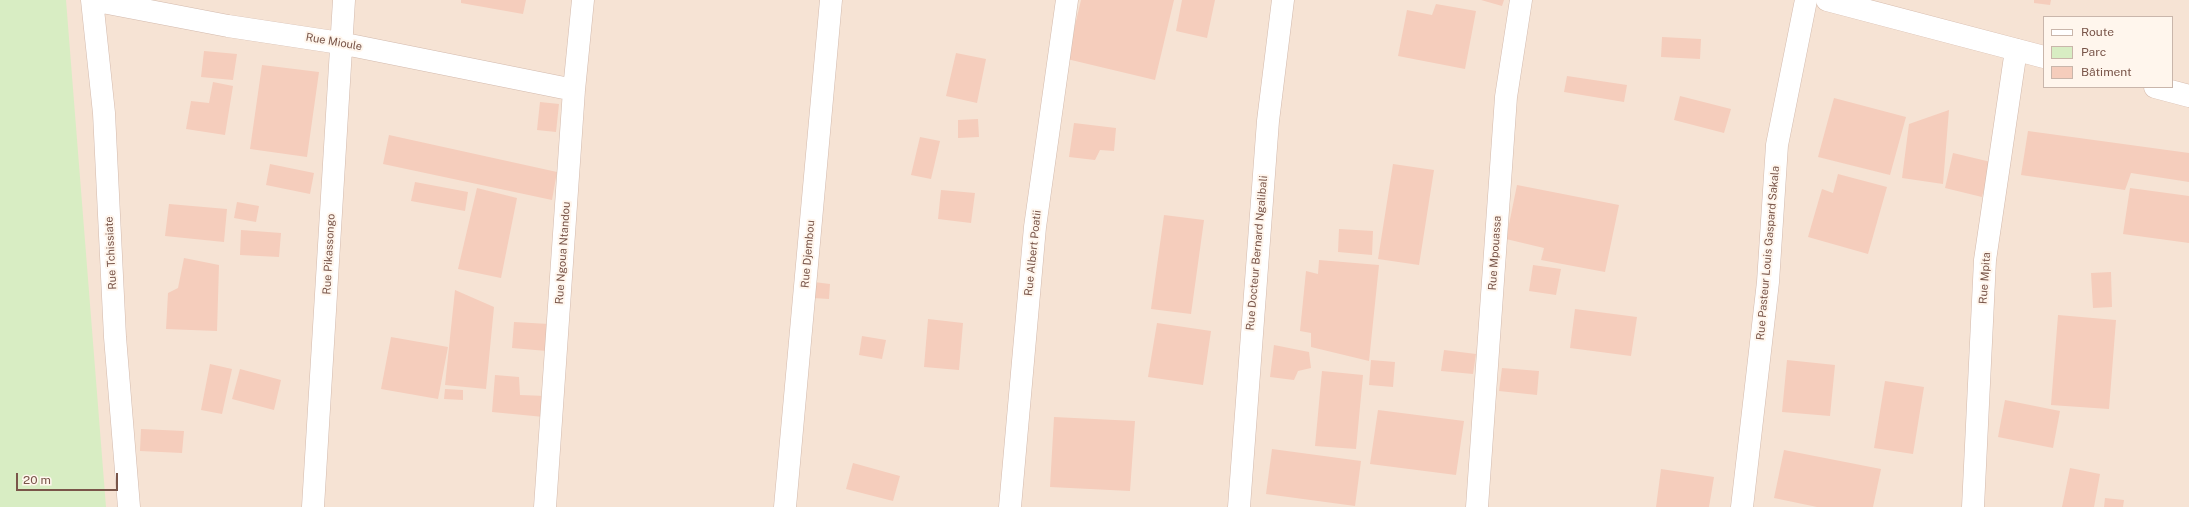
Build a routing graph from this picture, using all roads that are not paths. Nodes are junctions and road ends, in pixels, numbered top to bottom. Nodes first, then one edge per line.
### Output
1 (92, 0) edge
2 (344, 0) edge
3 (582, 0) edge
4 (831, 0) edge
5 (1067, 0) edge
6 (1283, 0) edge
7 (1521, 0) edge
8 (1806, 0) edge
9 (1827, 0) edge
10 (340, 43) junction
11 (2016, 50) junction
12 (2043, 58) edge
13 (2159, 88) edge
14 (574, 90) junction
15 (2189, 96) edge
16 (129, 507) edge
17 (313, 507) edge
18 (545, 507) edge
19 (784, 507) edge
20 (1010, 507) edge
21 (1239, 507) edge
22 (1477, 507) edge
23 (1742, 507) edge
24 (1973, 507) edge

1 - 10 street, Rue Mioule
1 - 16 street, Rue Tchissiate
2 - 10 street, Rue Pikassongo
3 - 14 street, Rue Ngoua Ntandou
4 - 19 street, Rue Djembou
5 - 20 street, Rue Albert Poatii
6 - 21 street, Rue Docteur Bernard Ngalibali
7 - 22 street, Rue Mpouassa
8 - 23 street, Rue Pasteur Louis Gaspard Sakala
9 - 11 street
10 - 14 street, Rue Mioule
10 - 17 street, Rue Pikassongo
11 - 12 street
11 - 24 street, Rue Mpita
13 - 15 street
14 - 18 street, Rue Ngoua Ntandou

